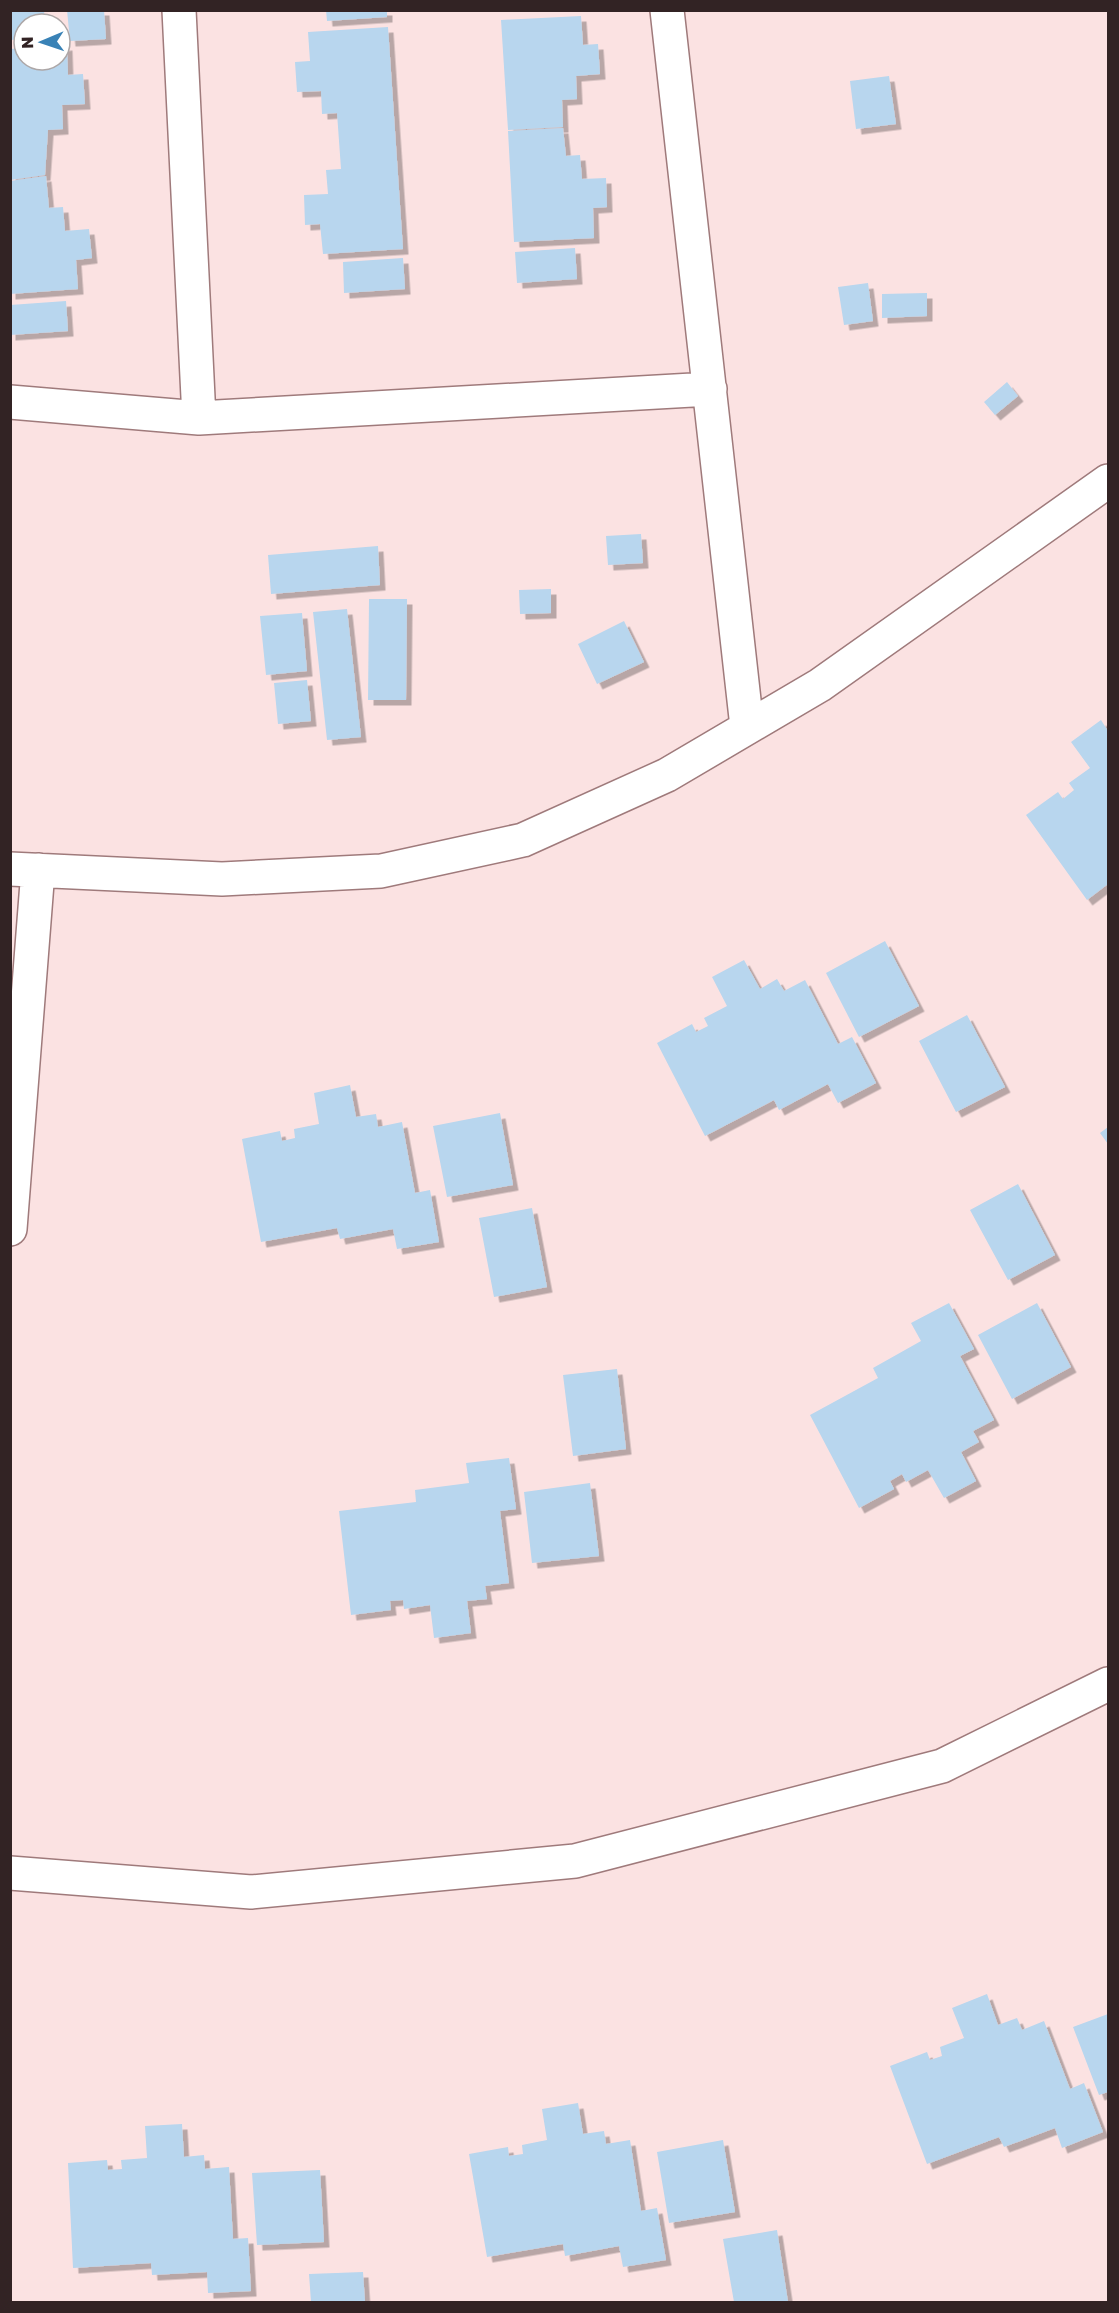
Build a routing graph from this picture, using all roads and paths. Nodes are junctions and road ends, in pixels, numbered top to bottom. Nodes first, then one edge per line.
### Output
1 (179, 10) edge
2 (667, 10) edge
3 (710, 389) junction
4 (10, 402) edge
5 (199, 418) junction
6 (1108, 481) edge
7 (747, 728) junction
8 (24, 870) edge
9 (10, 1229) edge
10 (1108, 1684) edge
11 (10, 1873) edge

1 - 5 street
2 - 3 street
3 - 5 street
3 - 7 street
4 - 5 street
6 - 7 street
7 - 8 street
8 - 9 street
10 - 11 street

